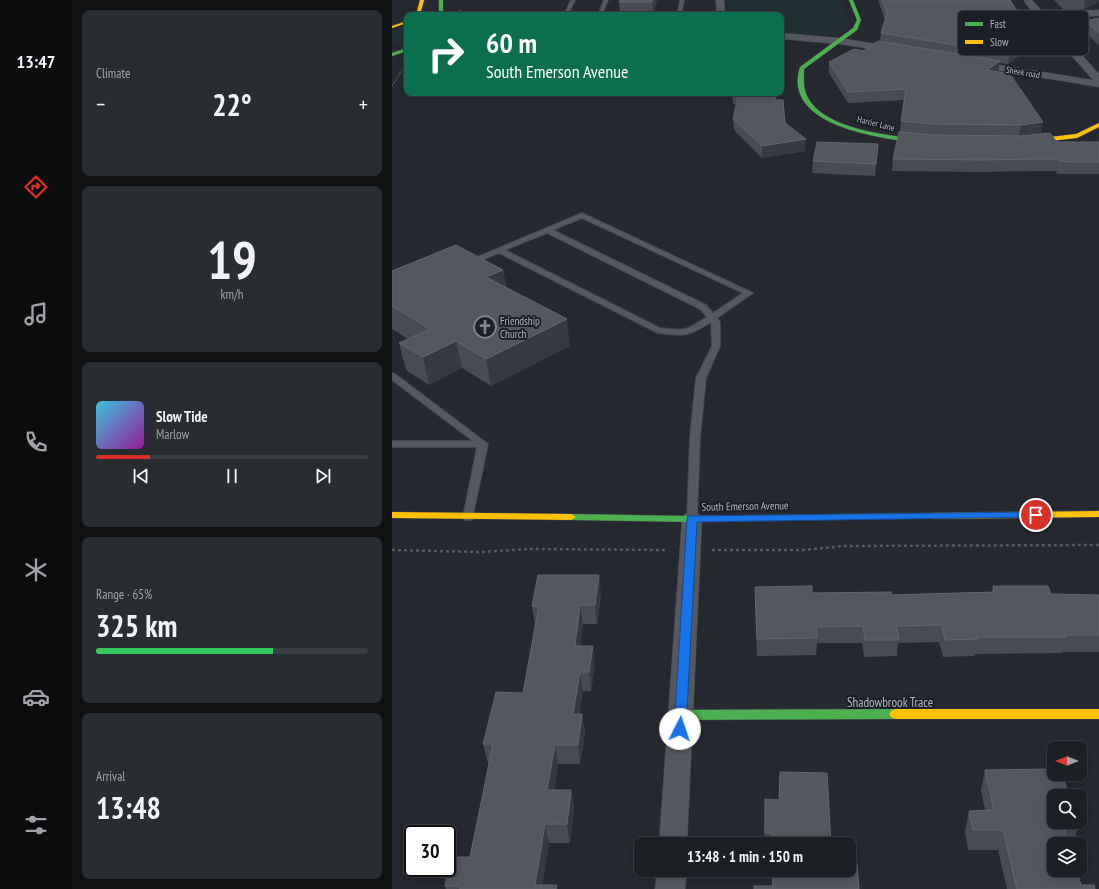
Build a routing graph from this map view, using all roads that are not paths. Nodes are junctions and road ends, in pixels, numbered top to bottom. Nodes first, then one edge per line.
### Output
1 (422, 0) edge
2 (441, 0) edge
3 (573, 0) edge
4 (606, 0) edge
5 (682, 0) edge
6 (720, 0) edge
7 (851, 0) edge
8 (1028, 1) dead end
9 (1036, 10) edge
10 (420, 12) edge
11 (441, 12) edge
12 (567, 12) edge
13 (601, 12) edge
14 (680, 12) edge
15 (721, 12) edge
16 (1089, 13) edge
17 (1099, 13) edge
18 (404, 24) edge
19 (392, 27) edge
20 (784, 36) edge
21 (839, 41) junction
22 (392, 46) edge
23 (404, 46) edge
24 (404, 50) edge
25 (910, 52) edge
26 (392, 55) edge
27 (1078, 56) edge
28 (964, 62) edge
29 (1099, 80) edge
30 (1099, 84) edge
31 (1099, 125) edge
32 (940, 142) edge
33 (1012, 142) edge
34 (547, 230) junction
35 (499, 250) junction
36 (456, 267) edge
37 (713, 317) junction
38 (392, 376) edge
39 (392, 444) edge
40 (483, 444) junction
41 (1099, 514) edge
42 (392, 515) edge
43 (468, 517) junction
44 (692, 519) junction
45 (1099, 714) edge
46 (681, 715) junction
47 (673, 837) edge
48 (671, 877) edge
49 (670, 889) edge

1 - 10 street
2 - 11 street
3 - 12 lane
4 - 13 lane
5 - 14 lane
6 - 15 street
7 - 21 street, Harrier Lane
8 - 9 street
16 - 17 street
18 - 19 street
20 - 21 street
21 - 25 street
21 - 32 street, Harrier Lane
22 - 23 street
24 - 26 street
27 - 29 street
28 - 30 street, Sheek road
31 - 33 street
34 - 35 lane
34 - 37 lane
34 - 37 lane
35 - 36 lane
35 - 37 lane
37 - 44 lane
38 - 40 lane
39 - 40 lane
40 - 43 lane
41 - 44 street, South Emerson Avenue
42 - 43 street, South Emerson Avenue
43 - 44 street, South Emerson Avenue
44 - 46 street
45 - 46 street, Shadowbrook Trace
46 - 47 street
48 - 49 street

